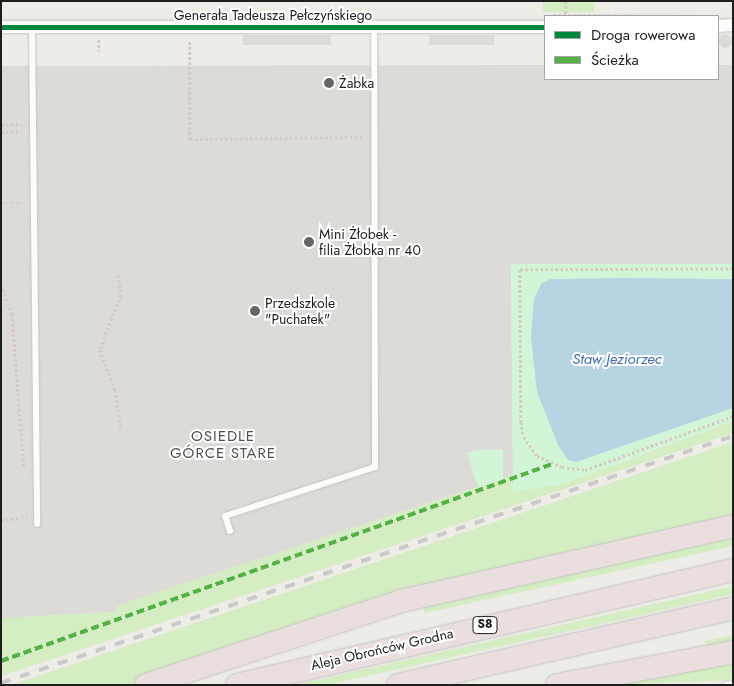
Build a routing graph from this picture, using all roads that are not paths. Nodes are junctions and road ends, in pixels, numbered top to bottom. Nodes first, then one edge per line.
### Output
1 (374, 26) junction
2 (544, 26) edge
3 (719, 26) edge
4 (733, 26) edge
5 (1, 27) edge
6 (32, 27) junction
7 (37, 524) dead end
8 (733, 526) edge
9 (230, 531) dead end
10 (733, 570) edge
11 (733, 608) edge
12 (733, 652) edge
13 (733, 684) edge
14 (146, 685) edge
15 (237, 685) edge
16 (398, 685) edge
17 (557, 685) edge
18 (726, 685) edge

1 - 2 street, Generała Tadeusza Pełczyńskiego
1 - 6 street, Generała Tadeusza Pełczyńskiego
1 - 9 lane
3 - 4 street
5 - 6 street, Generała Tadeusza Pełczyńskiego
6 - 7 lane
8 - 14 highway
10 - 15 highway, Aleja Obrońców Grodna / S8
11 - 16 highway
12 - 17 highway
13 - 18 lane

